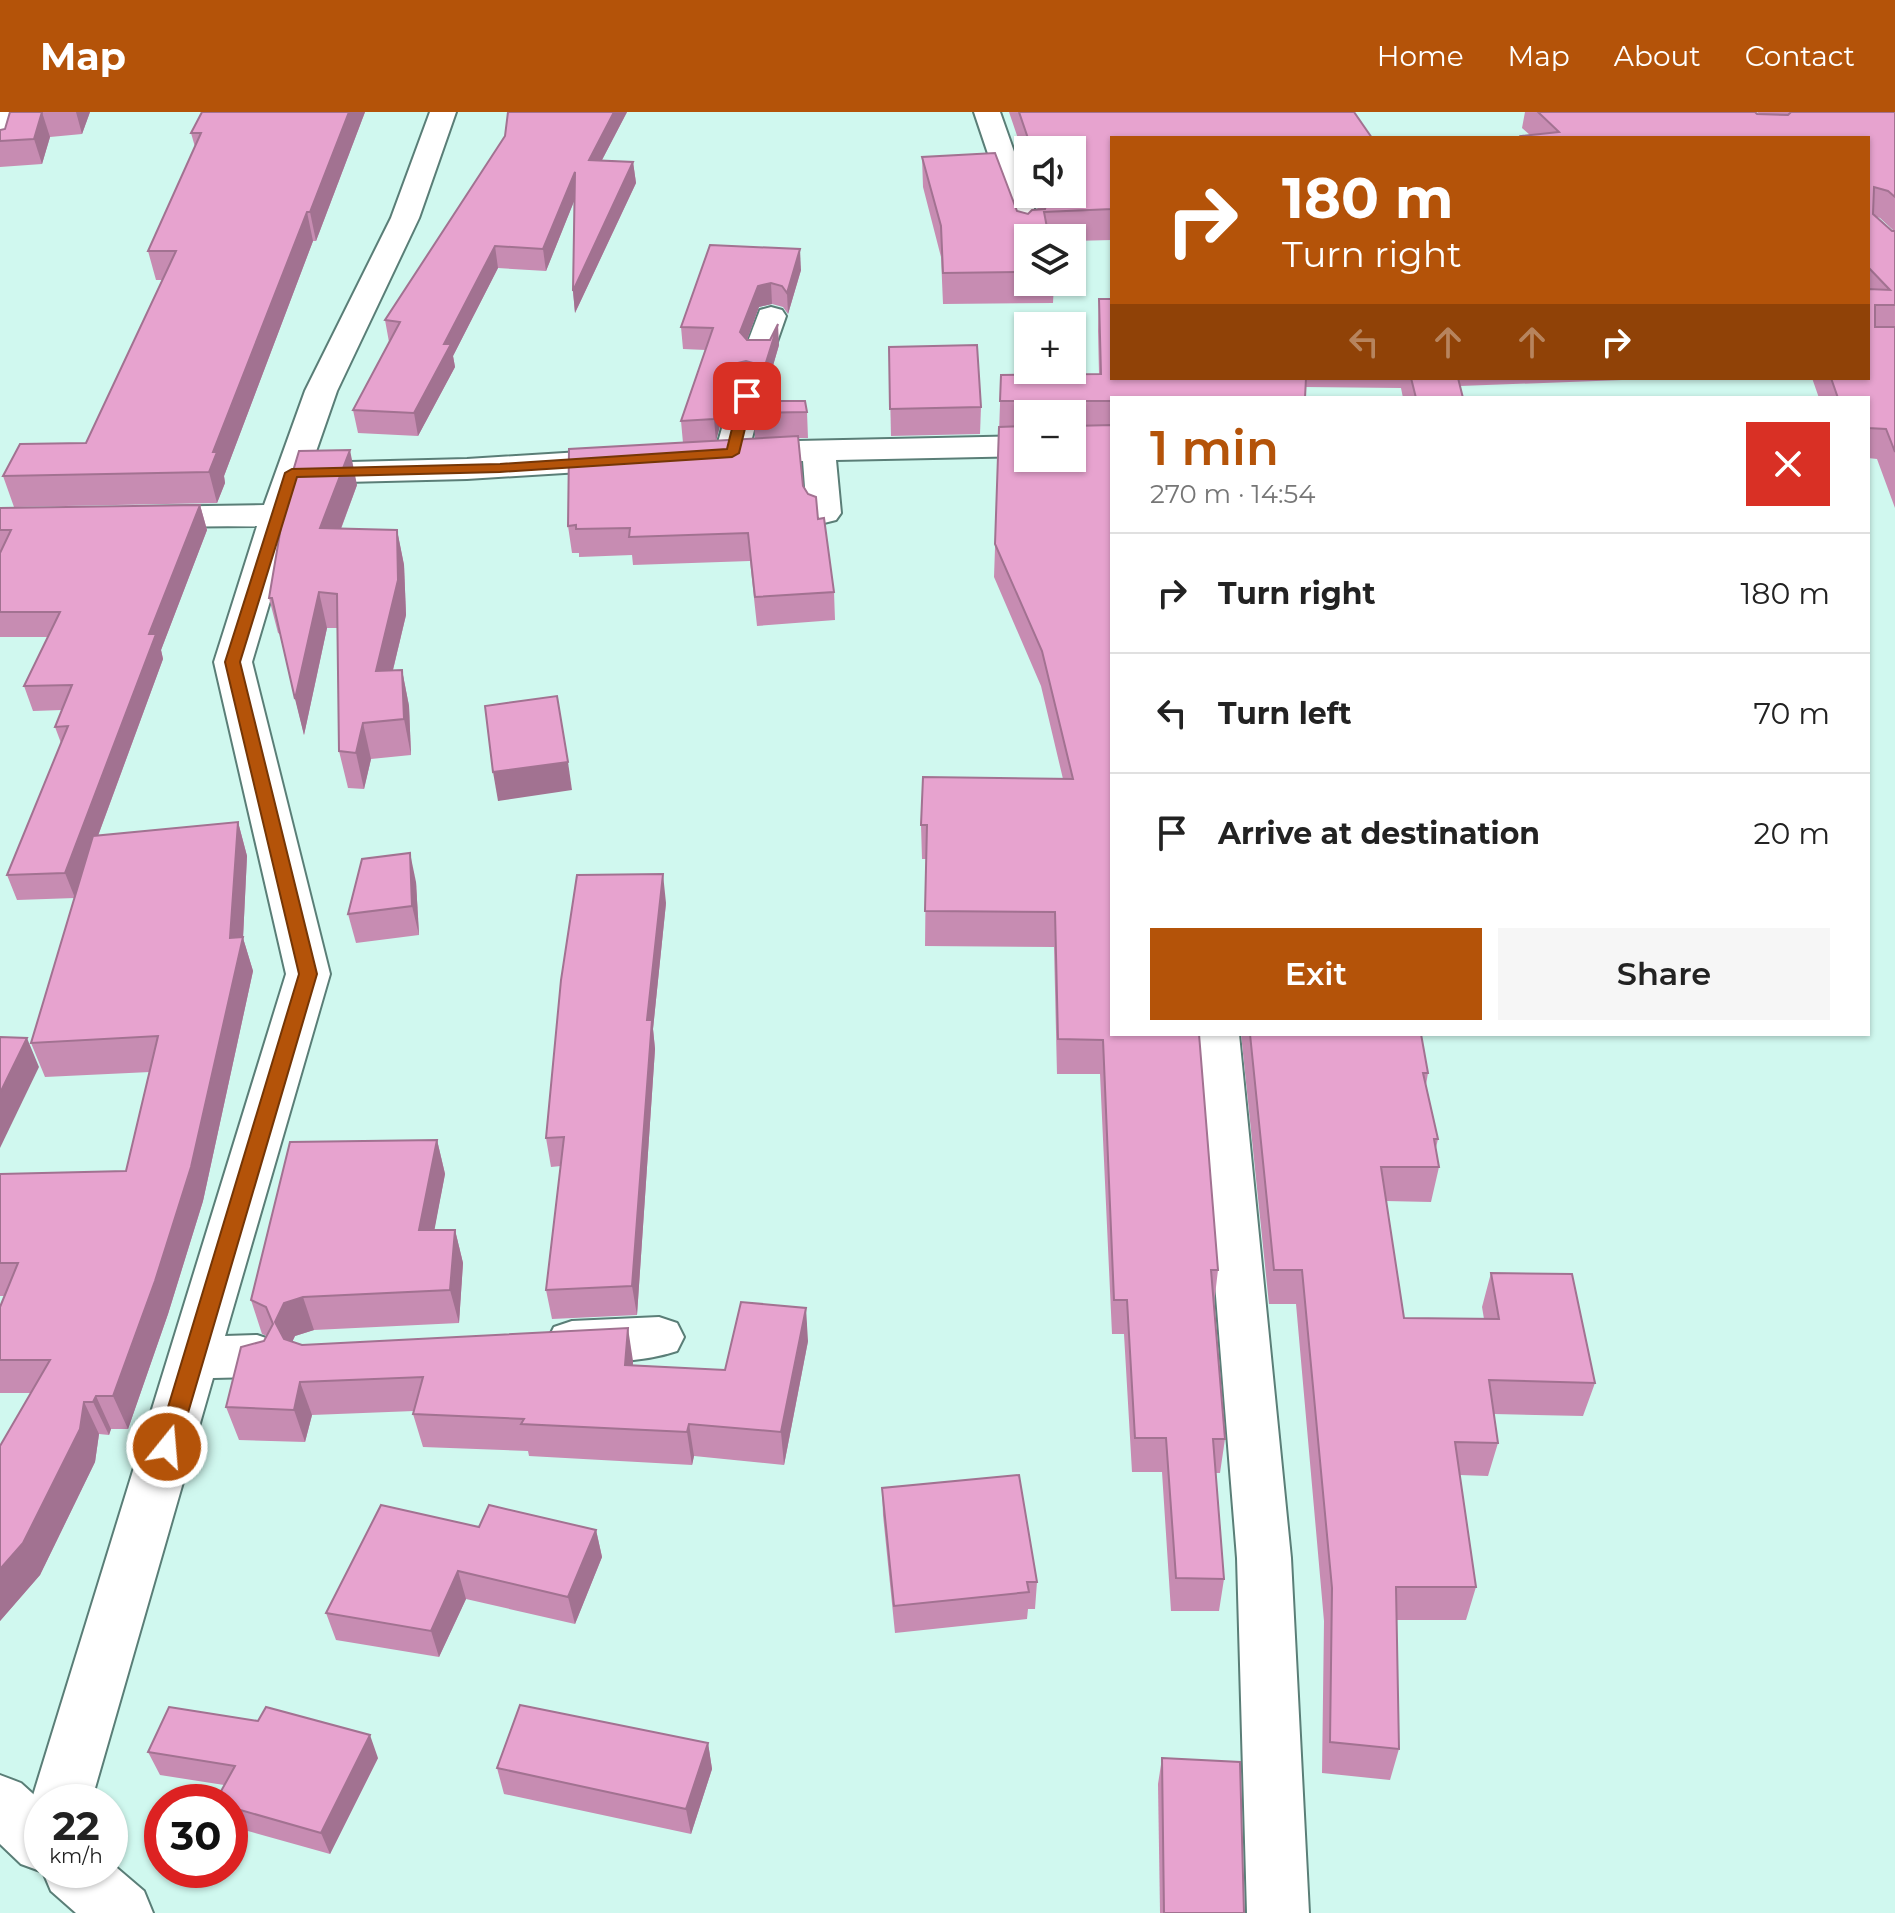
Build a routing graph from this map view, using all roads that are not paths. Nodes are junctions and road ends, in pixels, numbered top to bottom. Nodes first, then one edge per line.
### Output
1 (9, 112) edge
2 (443, 112) edge
3 (987, 112) edge
4 (0, 148) edge
5 (1026, 224) edge
6 (771, 316) dead end
7 (760, 352) edge
8 (747, 396) dead end
9 (1014, 446) edge
10 (818, 449) junction
11 (659, 457) edge
12 (292, 473) junction
13 (824, 513) dead end
14 (277, 515) junction
15 (108, 518) edge
16 (1217, 1036) edge
17 (659, 1337) dead end
18 (533, 1343) edge
19 (257, 1356) edge
20 (194, 1358) junction
21 (66, 1784) edge
22 (0, 1803) edge
23 (24, 1826) edge
24 (94, 1888) edge
25 (122, 1913) edge
26 (1278, 1913) edge

1 - 4 street
2 - 12 street
3 - 5 street
6 - 7 street
8 - 10 street
9 - 10 street
10 - 13 street
11 - 12 street
12 - 14 street
14 - 15 street
14 - 20 street
16 - 26 street
17 - 18 street
19 - 20 street
20 - 21 street
22 - 23 street
24 - 25 street

